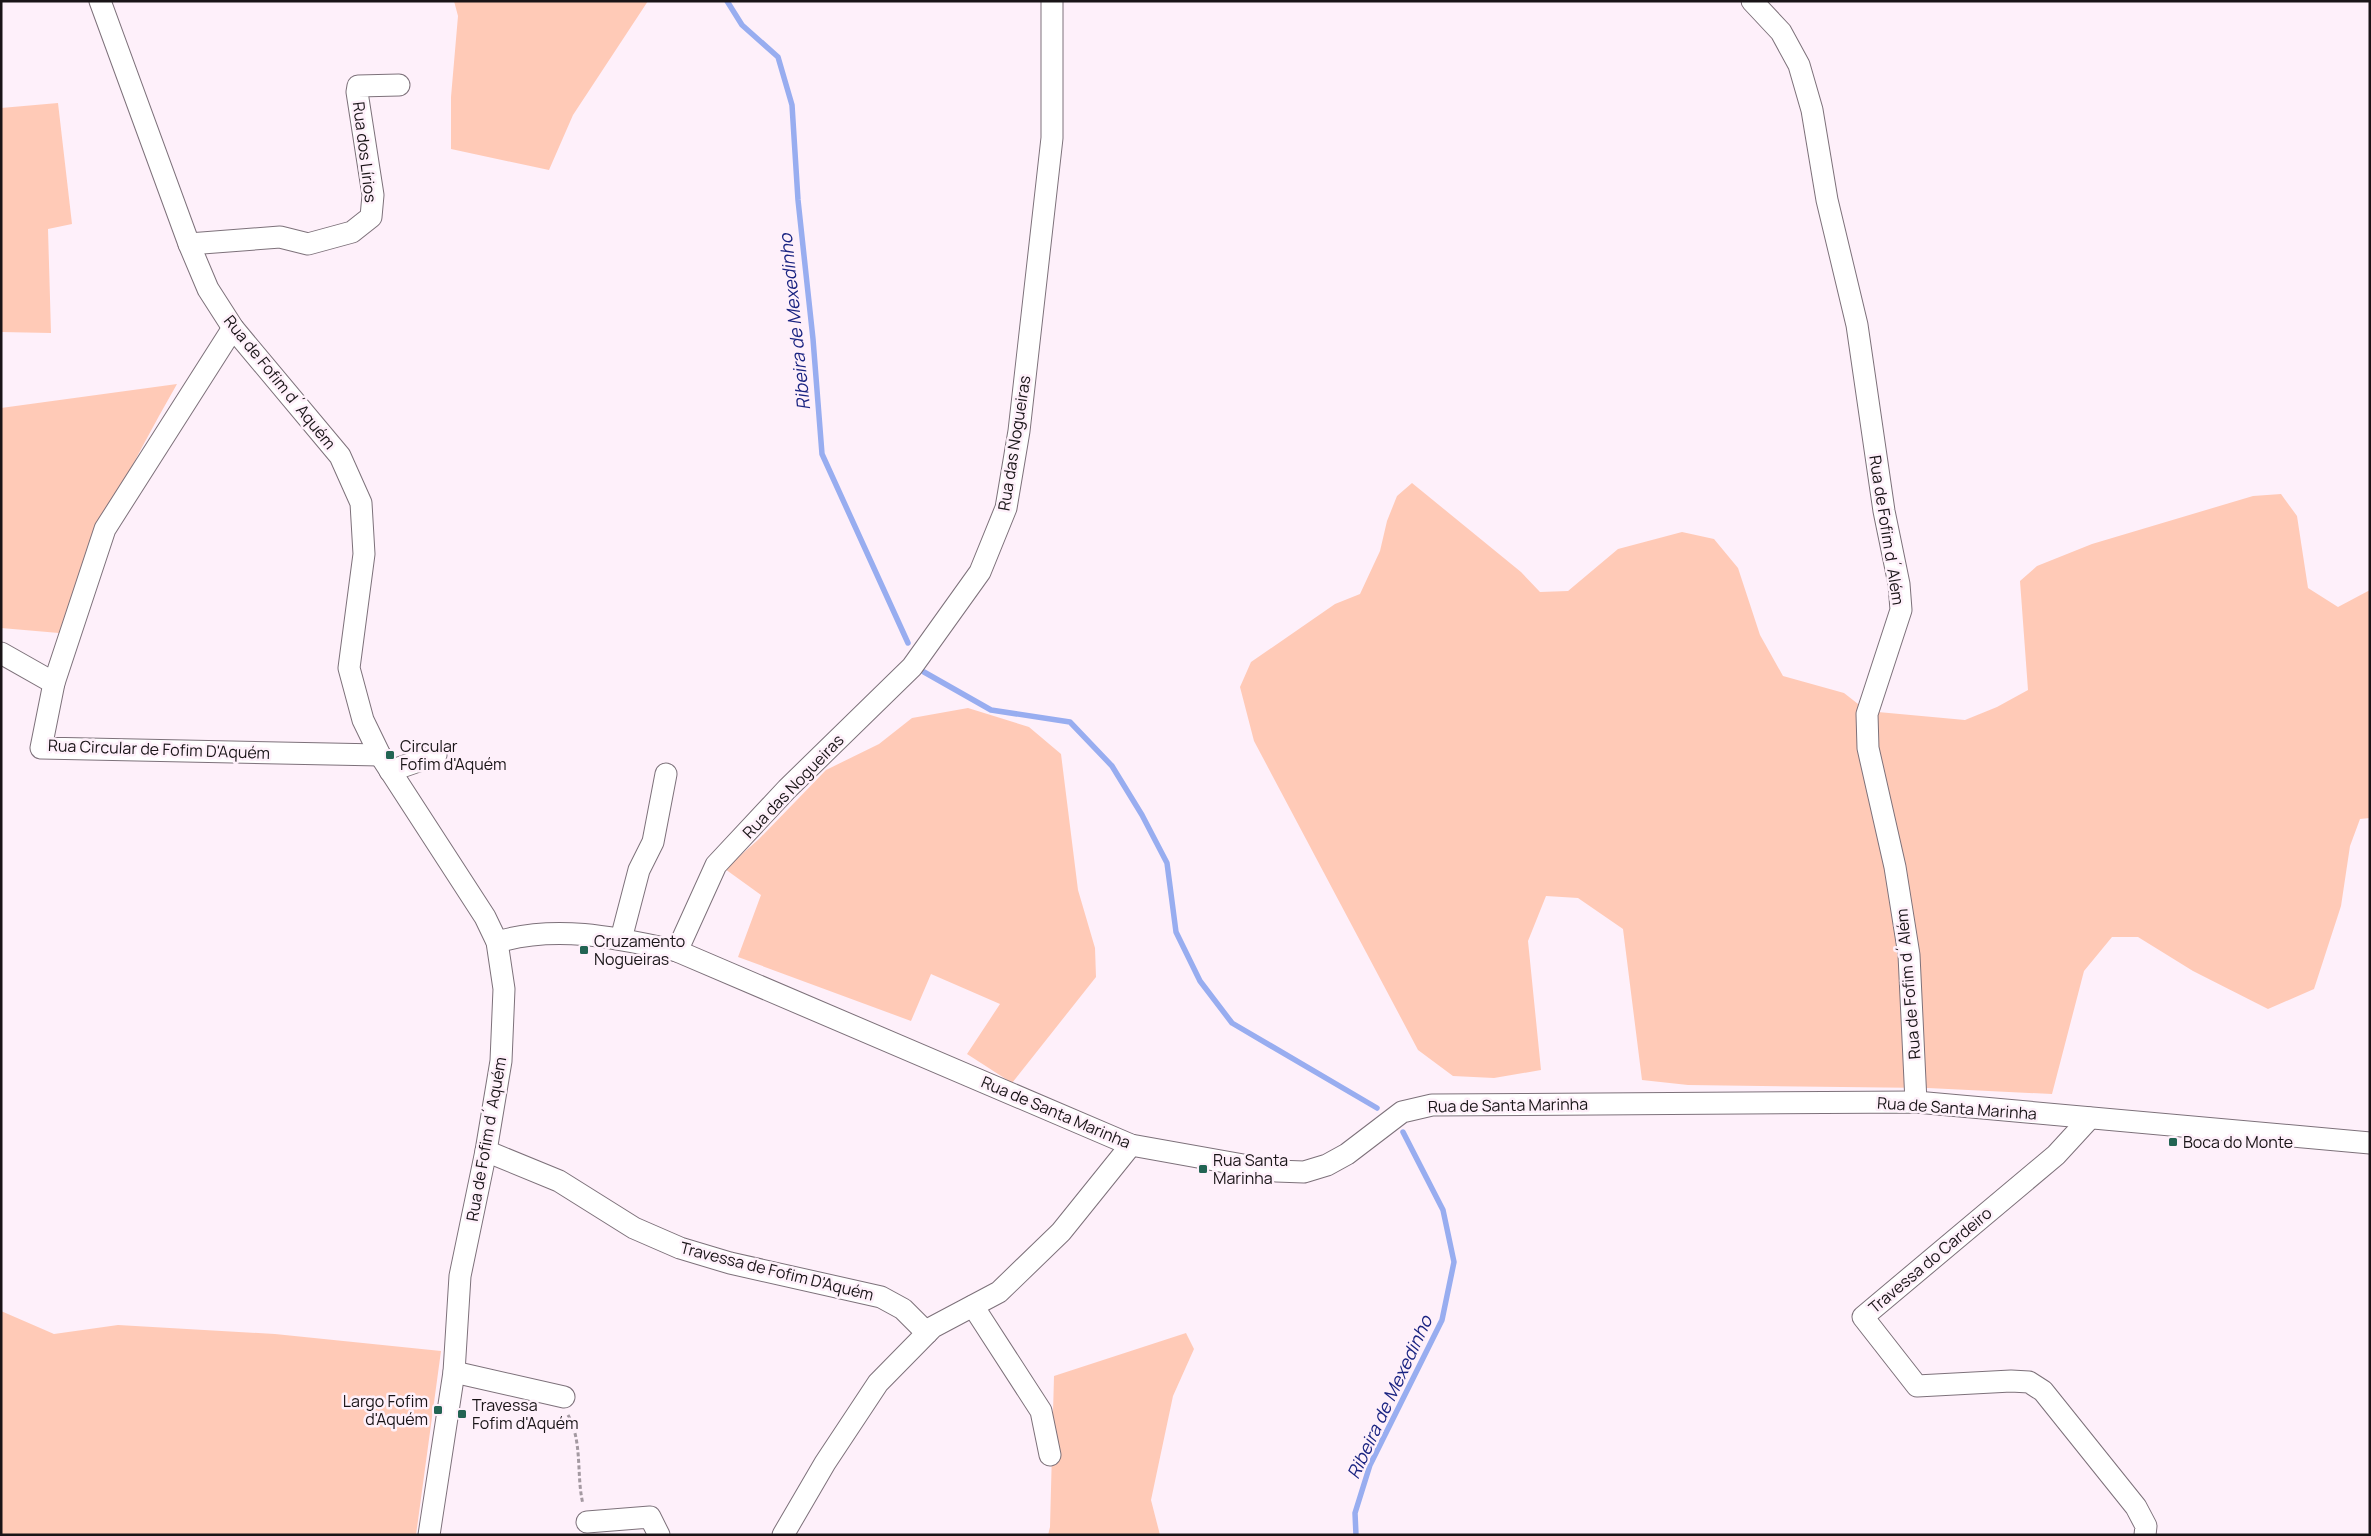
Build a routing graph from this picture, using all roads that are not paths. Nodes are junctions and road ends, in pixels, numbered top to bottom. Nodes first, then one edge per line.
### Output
1 (100, 1) edge
2 (1052, 1) edge
3 (1752, 1) edge
4 (399, 85) dead end
5 (189, 244) junction
6 (233, 328) junction
7 (1, 653) edge
8 (54, 683) junction
9 (436, 754) dead end
10 (385, 763) junction
11 (666, 774) dead end
12 (621, 939) junction
13 (497, 942) junction
14 (677, 951) junction
15 (1916, 1102) junction
16 (2090, 1118) junction
17 (2370, 1143) edge
18 (1132, 1145) junction
19 (486, 1151) junction
20 (973, 1306) junction
21 (927, 1333) junction
22 (454, 1372) junction
23 (564, 1397) road end
24 (1050, 1455) dead end
25 (587, 1522) road end
26 (429, 1535) edge
27 (659, 1535) edge
28 (783, 1535) edge
29 (2145, 1535) edge

1 - 5 street, Rua de Fofim d´Aquém
2 - 14 street, Rua das Nogueiras
3 - 15 street, Rua de Fofim d´Além
4 - 5 street, Rua dos Lírios
5 - 6 street, Rua de Fofim d´Aquém
6 - 8 street, Rua Circular de Fofim D'Aquém
6 - 10 street, Rua de Fofim d´Aquém
7 - 8 street
8 - 10 street, Rua Circular de Fofim D'Aquém
9 - 10 street
10 - 13 street, Rua de Fofim d´Aquém
11 - 12 street
12 - 13 street, Rua de Santa Marinha
12 - 14 street, Rua de Santa Marinha
13 - 19 street, Rua de Fofim d´Aquém
14 - 18 street, Rua de Santa Marinha
15 - 16 street, Rua de Santa Marinha
15 - 18 street, Rua de Santa Marinha
16 - 17 street, Rua de Santa Marinha
16 - 29 street, Travessa do Cardeiro
18 - 20 street
19 - 21 street, Travessa de Fofim D'Aquém
19 - 22 street, Rua de Fofim d´Aquém
20 - 21 street
20 - 24 street
21 - 28 street
22 - 23 street
22 - 26 street, Rua de Fofim d´Aquém
25 - 27 street

